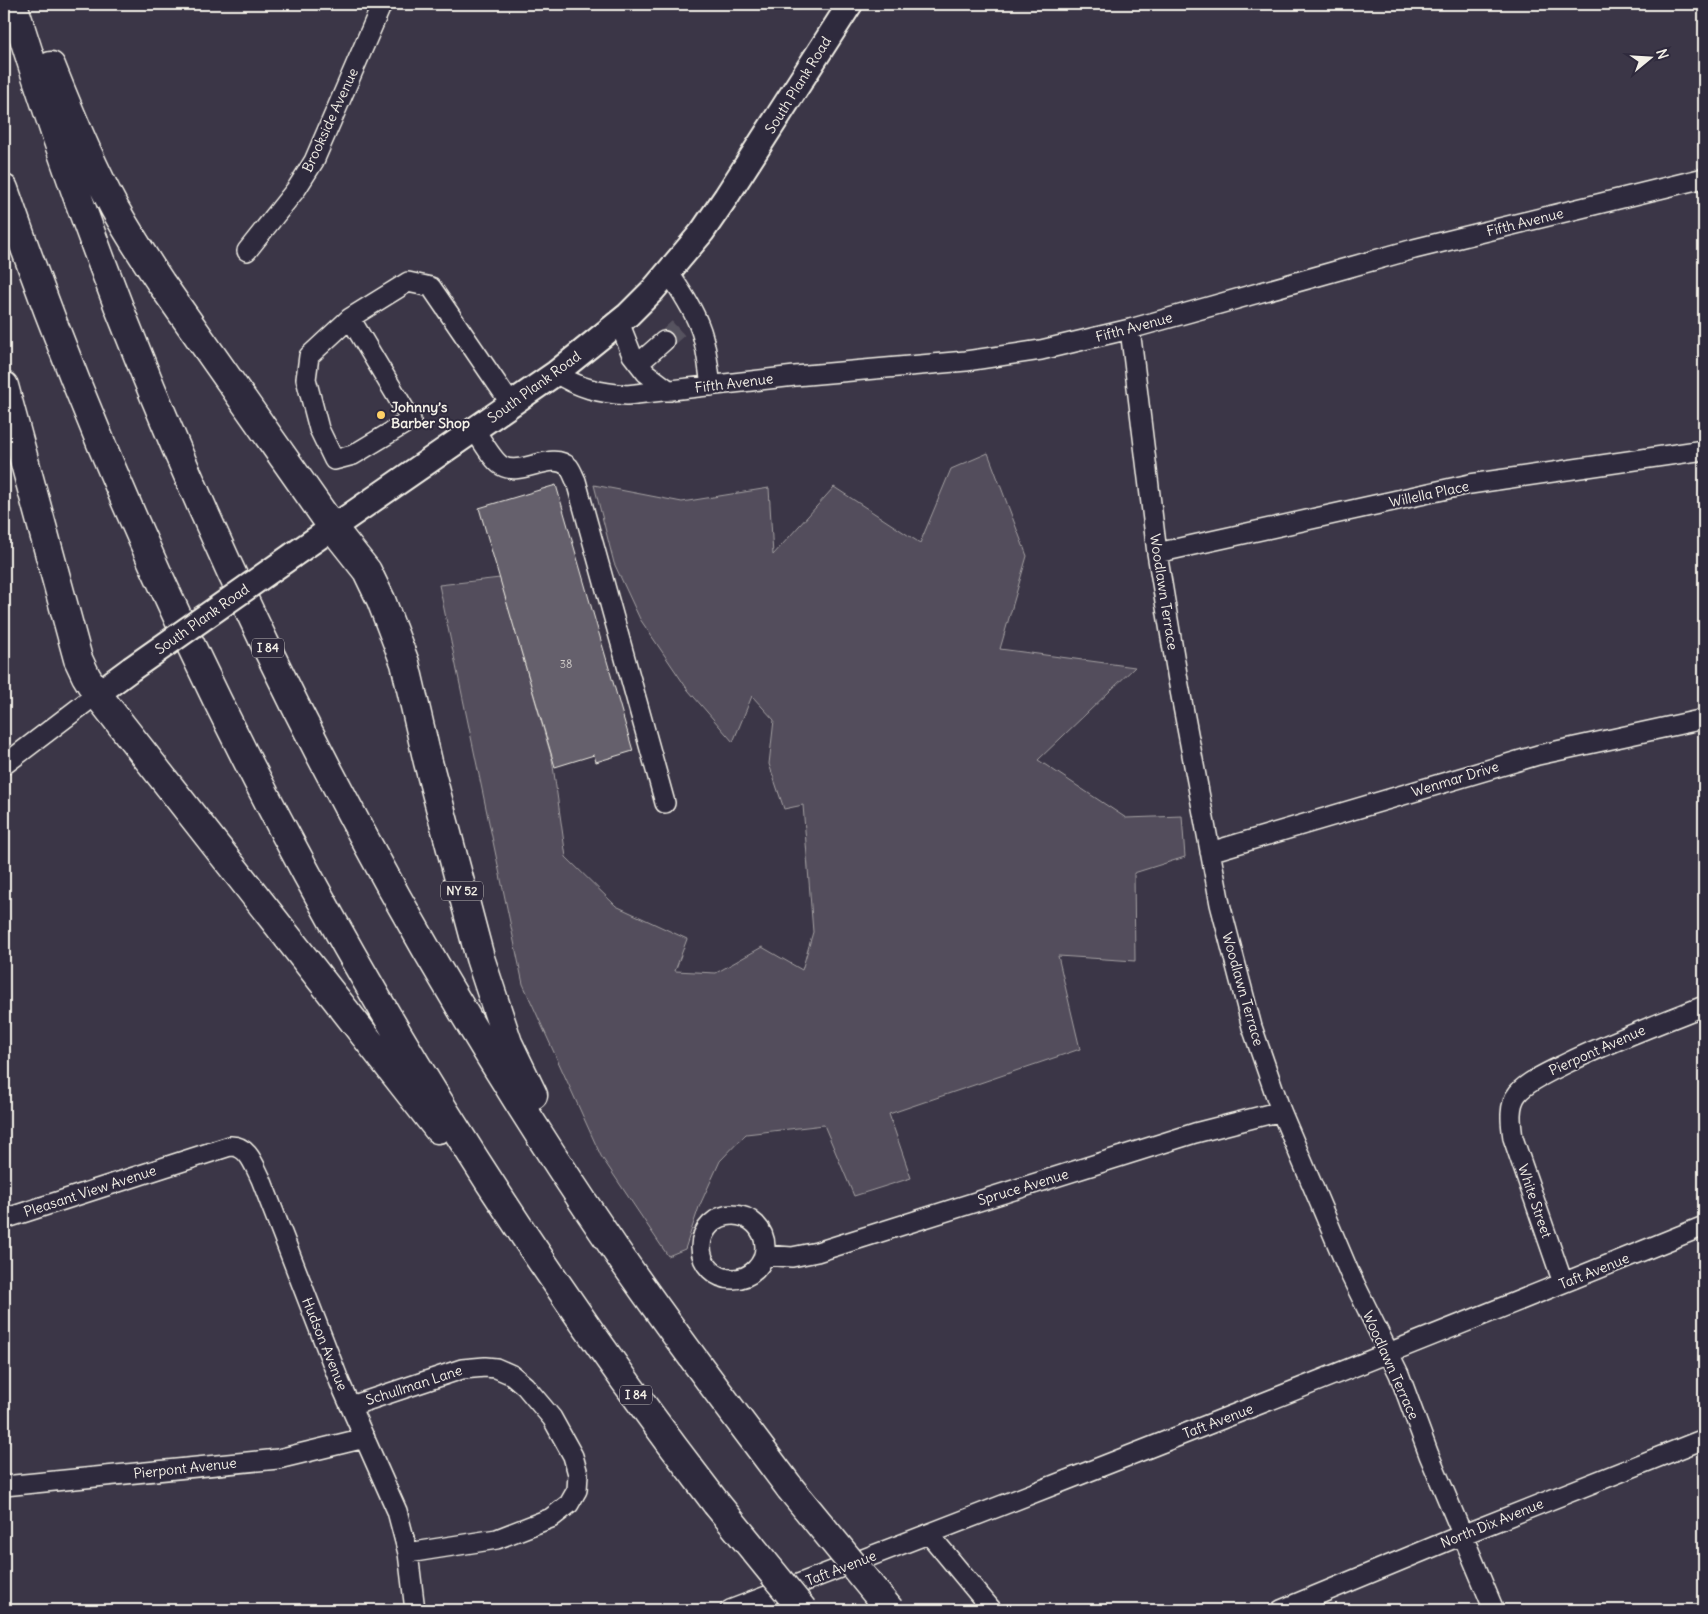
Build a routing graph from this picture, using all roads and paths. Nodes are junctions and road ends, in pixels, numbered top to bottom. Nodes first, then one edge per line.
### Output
1 (13, 4) edge
2 (27, 4) edge
3 (382, 4) edge
4 (850, 4) edge
5 (1704, 178) edge
6 (4, 189) edge
7 (246, 252) dead end
8 (669, 272) junction
9 (350, 318) junction
10 (619, 322) junction
11 (1130, 329) junction
12 (664, 341) tunnel mouth
13 (638, 363) junction
14 (556, 373) junction
15 (4, 386) edge
16 (710, 386) junction
17 (670, 391) junction
18 (511, 404) junction
19 (474, 430) junction
20 (1704, 450) edge
21 (332, 528) junction
22 (1157, 553) junction
23 (97, 694) junction
24 (1704, 719) edge
25 (4, 765) edge
26 (666, 803) dead end
27 (1210, 852) junction
28 (1704, 1006) edge
29 (1281, 1111) junction
30 (1510, 1118) joint
31 (176, 1162) joint
32 (4, 1219) edge
33 (1704, 1226) edge
34 (615, 1248) junction
35 (764, 1255) dead end
36 (1563, 1283) junction
37 (558, 1285) junction
38 (1388, 1353) junction
39 (351, 1406) junction
40 (365, 1438) junction
41 (1704, 1439) edge
42 (4, 1486) edge
43 (929, 1534) junction
44 (1462, 1535) junction
45 (408, 1553) junction
46 (416, 1610) edge
47 (730, 1610) edge
48 (802, 1610) edge
49 (890, 1610) edge
50 (992, 1610) edge
51 (1281, 1610) edge
52 (1494, 1610) edge

1 - 34 highway, I 84
2 - 21 highway
3 - 7 street, Brookside Avenue
4 - 8 main road, South Plank Road
5 - 11 street, Fifth Avenue
6 - 37 highway, I 84
8 - 10 main road, South Plank Road
8 - 16 street
9 - 9 street
9 - 18 street
10 - 13 street
10 - 14 main road, South Plank Road
11 - 16 street, Fifth Avenue
11 - 22 street, Woodlawn Terrace
12 - 13 street
13 - 17 street
14 - 17 street, Fifth Avenue
14 - 18 main road, South Plank Road
15 - 23 highway
16 - 17 street, Fifth Avenue
18 - 19 main road, South Plank Road
19 - 21 main road, South Plank Road
19 - 26 street
20 - 22 street, Willella Place
21 - 23 main road, South Plank Road, bridge
21 - 34 highway, NY 52
22 - 27 street, Woodlawn Terrace
23 - 25 street, South Plank Road
23 - 37 highway
24 - 27 street, Wenmar Drive
27 - 29 street, Woodlawn Terrace
28 - 30 street, Pierpont Avenue
29 - 35 street, Spruce Avenue
29 - 38 street, Woodlawn Terrace
30 - 36 street, White Street
31 - 32 street, Pleasant View Avenue
31 - 39 street, Hudson Avenue
33 - 36 street, Taft Avenue
34 - 49 highway, I 84, bridge
36 - 38 street, Taft Avenue
37 - 48 highway, I 84, bridge
38 - 43 street, Taft Avenue
38 - 44 street, Woodlawn Terrace
39 - 40 street, Hudson Avenue
39 - 45 street, Schullman Lane
40 - 42 street, Pierpont Avenue
40 - 45 street, Hudson Avenue
41 - 44 street, North Dix Avenue
43 - 47 street, Taft Avenue
43 - 50 street
44 - 51 street, North Dix Avenue
44 - 52 street, Woodlawn Terrace
45 - 46 street, Hudson Avenue

